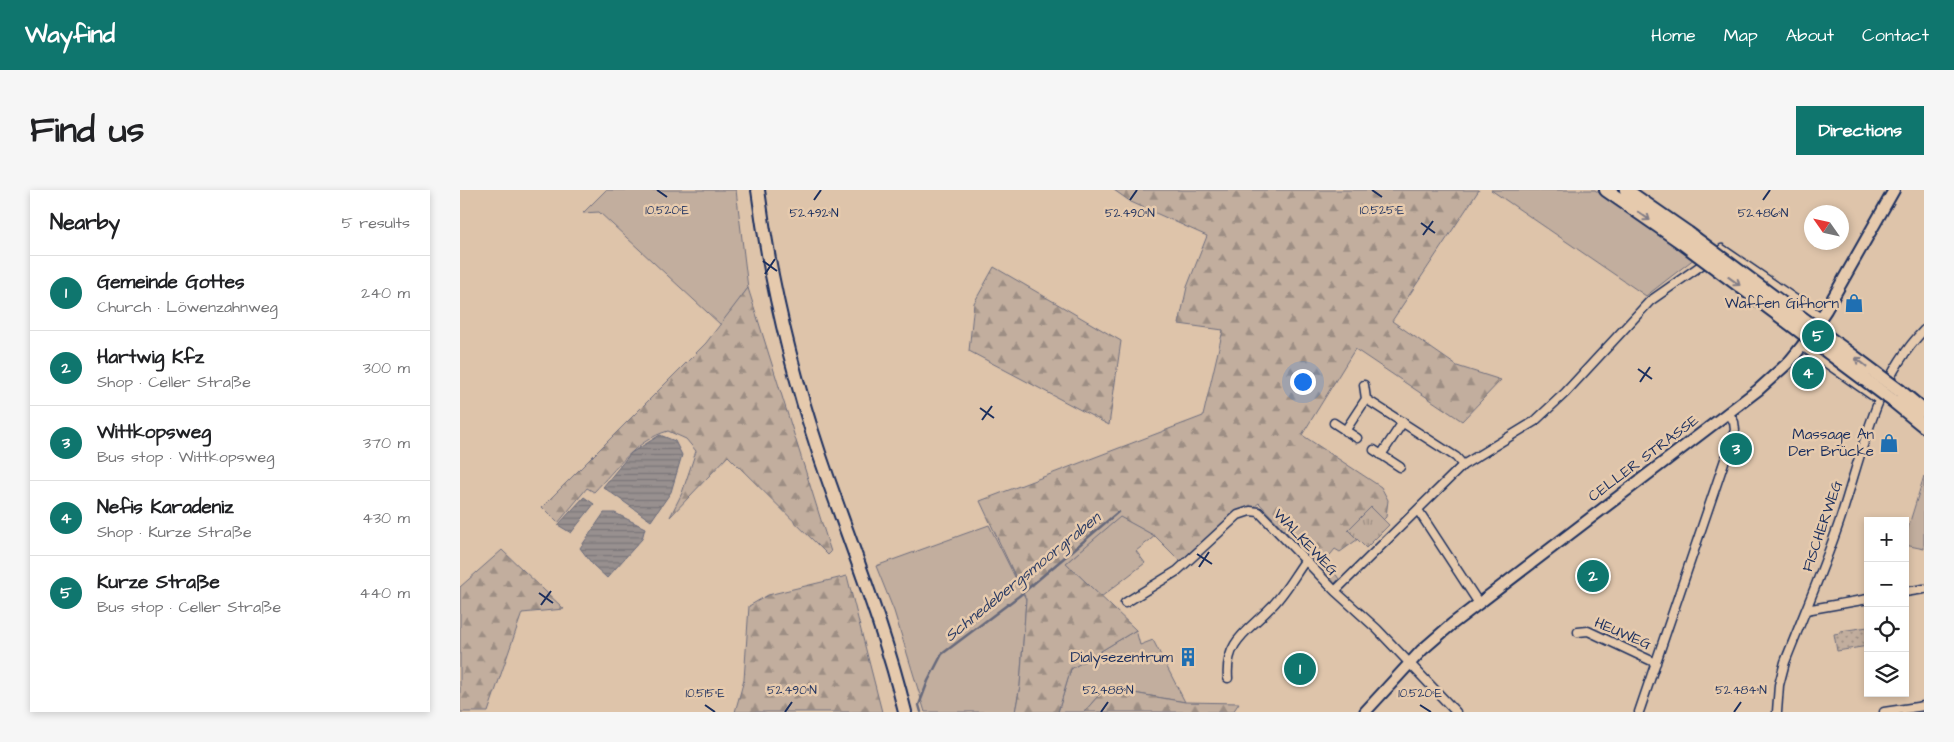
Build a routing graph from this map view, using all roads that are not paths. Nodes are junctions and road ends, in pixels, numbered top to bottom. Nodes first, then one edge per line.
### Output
1 (758, 190) edge
2 (1606, 190) edge
3 (1626, 190) edge
4 (1894, 190) edge
5 (1684, 238) junction
6 (1821, 317) junction
7 (1924, 330) edge
8 (1802, 346) junction
9 (1364, 385) dead end
10 (1896, 396) junction
11 (1366, 399) junction
12 (1879, 400) junction
13 (1924, 411) edge
14 (1728, 412) junction
15 (1402, 422) junction
16 (1334, 424) dead end
17 (1924, 426) edge
18 (1345, 431) junction
19 (1356, 438) dead end
20 (1374, 450) dead end
21 (1381, 455) junction
22 (1463, 466) junction
23 (1400, 467) dead end
24 (1418, 510) junction
25 (1305, 561) junction
26 (1924, 589) edge
27 (1335, 591) junction
28 (1909, 591) edge
29 (1864, 600) edge
30 (1478, 602) junction
31 (1125, 603) dead end
32 (1806, 610) junction
33 (1578, 632) dead end
34 (1656, 663) junction
35 (1409, 664) junction
36 (1228, 678) dead end
37 (1924, 706) edge
38 (905, 712) edge
39 (1365, 712) edge
40 (1456, 712) edge
41 (1639, 712) edge
42 (1777, 712) edge
43 (1884, 712) edge

1 - 38 main road
2 -> 5 main road
3 - 5 main road
4 - 6 street, CELLER STRASSE
5 - 10 main road, bridge
6 - 8 street, CELLER STRASSE
6 - 22 street
7 - 12 street, FISCHERWEG
8 - 12 street
8 - 14 street, CELLER STRASSE
9 - 11 street
10 - 13 main road
10 - 17 main road
11 - 15 street
11 - 18 street
12 - 32 street, FISCHERWEG
14 - 30 street, CELLER STRASSE
14 - 34 street
15 - 21 street
15 - 22 street
16 - 18 street
18 - 19 street
20 - 21 street
21 - 23 street
22 - 24 street
24 - 27 street
24 - 30 street
25 - 27 street, WALKEWEG
25 - 31 street, WALKEWEG
25 - 36 street
26 - 28 street
27 - 35 street, WALKEWEG
29 - 32 street
30 - 35 street, CELLER STRASSE
32 - 42 street, FISCHERWEG
33 - 34 street, HEUWEG
34 - 41 street
35 - 39 street, CELLER STRASSE
35 - 40 street, WALKEWEG
37 - 43 street

